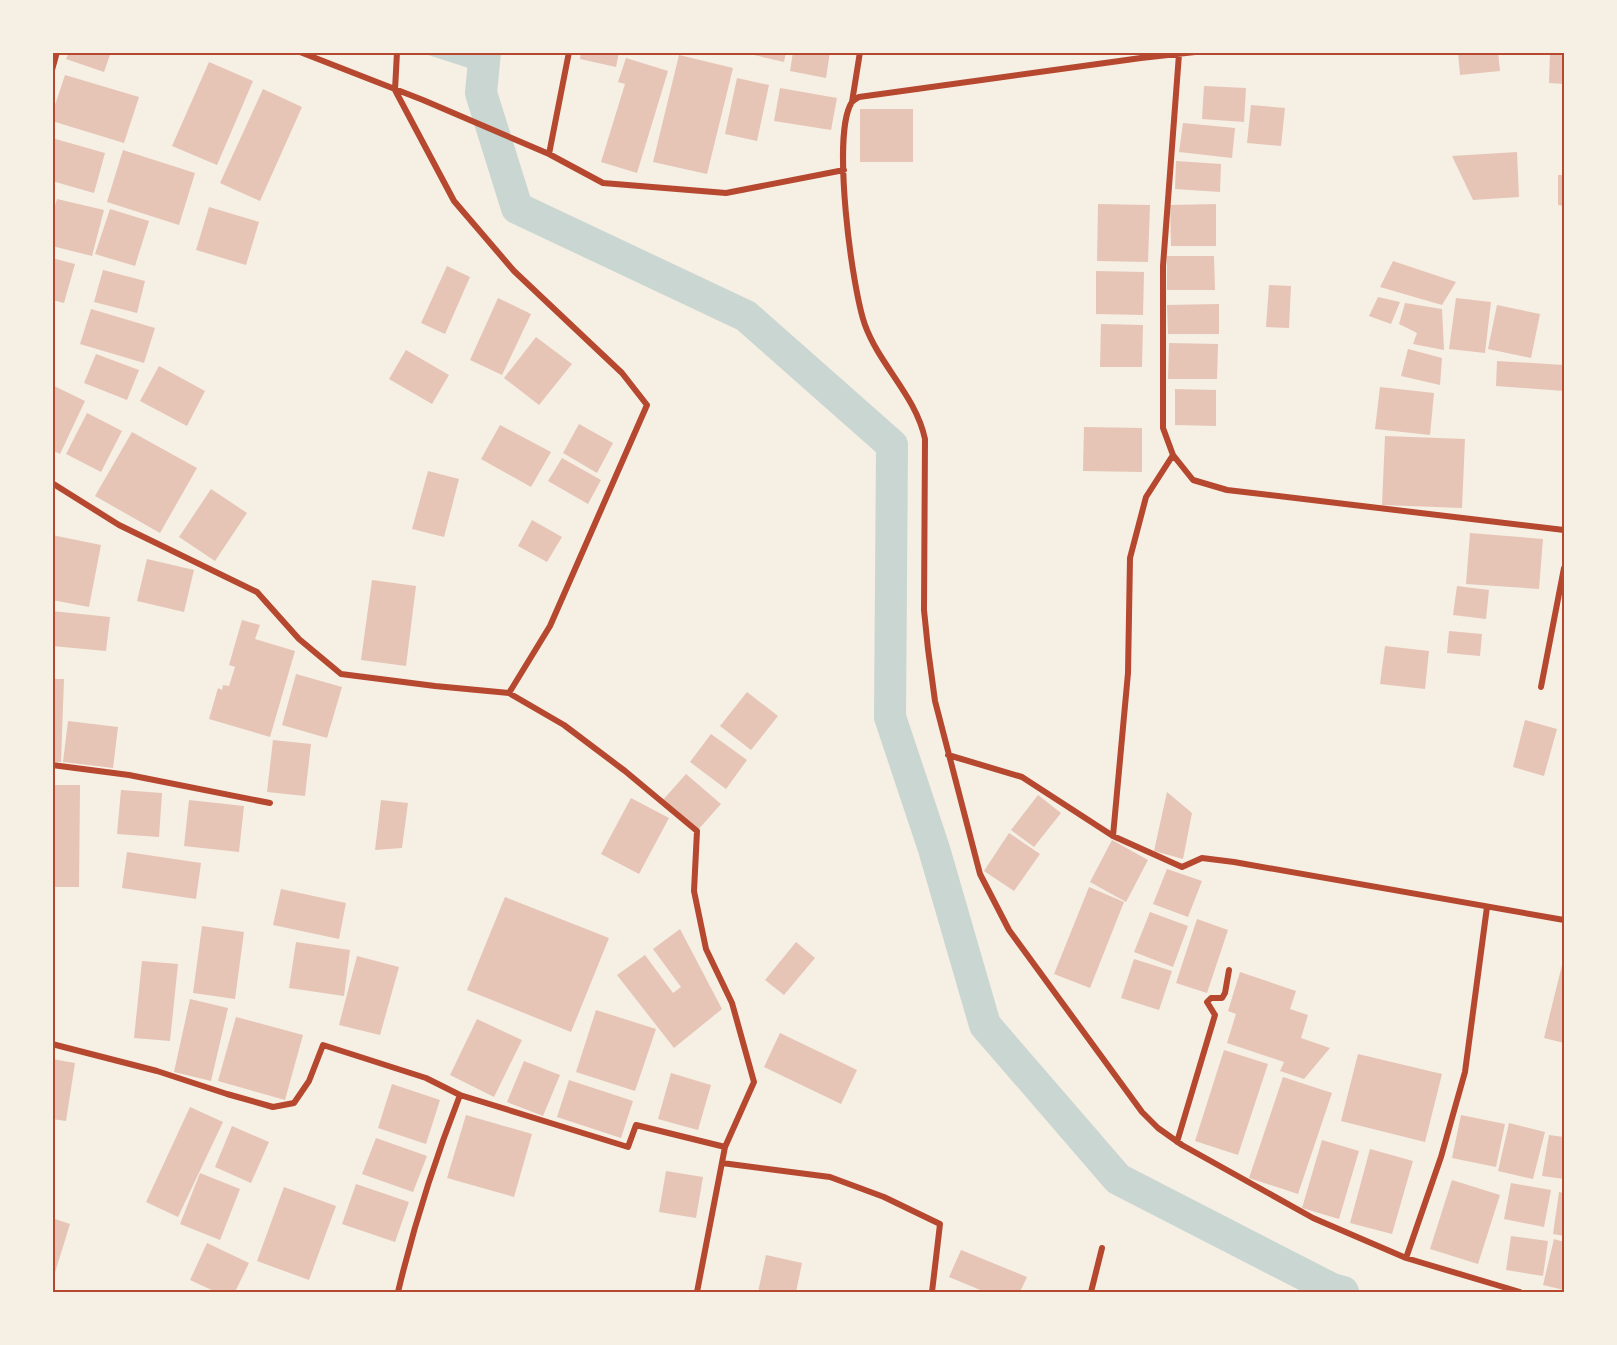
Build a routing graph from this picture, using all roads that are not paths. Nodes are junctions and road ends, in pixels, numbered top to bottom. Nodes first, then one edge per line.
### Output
1 (57, 52) edge
2 (300, 52) edge
3 (397, 52) edge
4 (569, 52) edge
5 (860, 52) edge
6 (1195, 52) edge
7 (1179, 54) junction
8 (1142, 55) edge
9 (52, 70) edge
10 (395, 90) junction
11 (852, 102) junction
12 (549, 154) junction
13 (844, 170) junction
14 (1173, 455) junction
15 (52, 483) edge
16 (1564, 530) edge
17 (1564, 568) edge
18 (1542, 687) dead end
19 (509, 693) junction
20 (948, 754) junction
21 (52, 765) edge
22 (270, 803) dead end
23 (1113, 836) junction
24 (1487, 907) junction
25 (1564, 920) edge
26 (1229, 970) dead end
27 (52, 1044) edge
28 (460, 1095) junction
29 (1177, 1142) junction
30 (725, 1147) junction
31 (722, 1163) junction
32 (1102, 1248) dead end
33 (1406, 1258) junction
34 (398, 1293) edge
35 (697, 1293) edge
36 (932, 1293) edge
37 (1090, 1293) edge
38 (1520, 1293) edge

1 - 9 street
2 - 10 street
3 - 10 street
4 - 12 street
5 - 11 street
6 - 7 street
7 - 8 street
7 - 14 street
8 - 11 street
10 - 12 street
10 - 19 street
11 - 13 street
12 - 13 street
13 - 20 street
14 - 16 street
14 - 23 street
15 - 19 street
17 - 18 street
19 - 30 street
20 - 23 street
20 - 29 street
21 - 22 street
23 - 24 street
24 - 25 street
24 - 33 street
26 - 29 street
27 - 28 street
28 - 30 street
28 - 34 street
29 - 33 street
30 - 31 street
31 - 35 street
31 - 36 street
32 - 37 street
33 - 38 street

